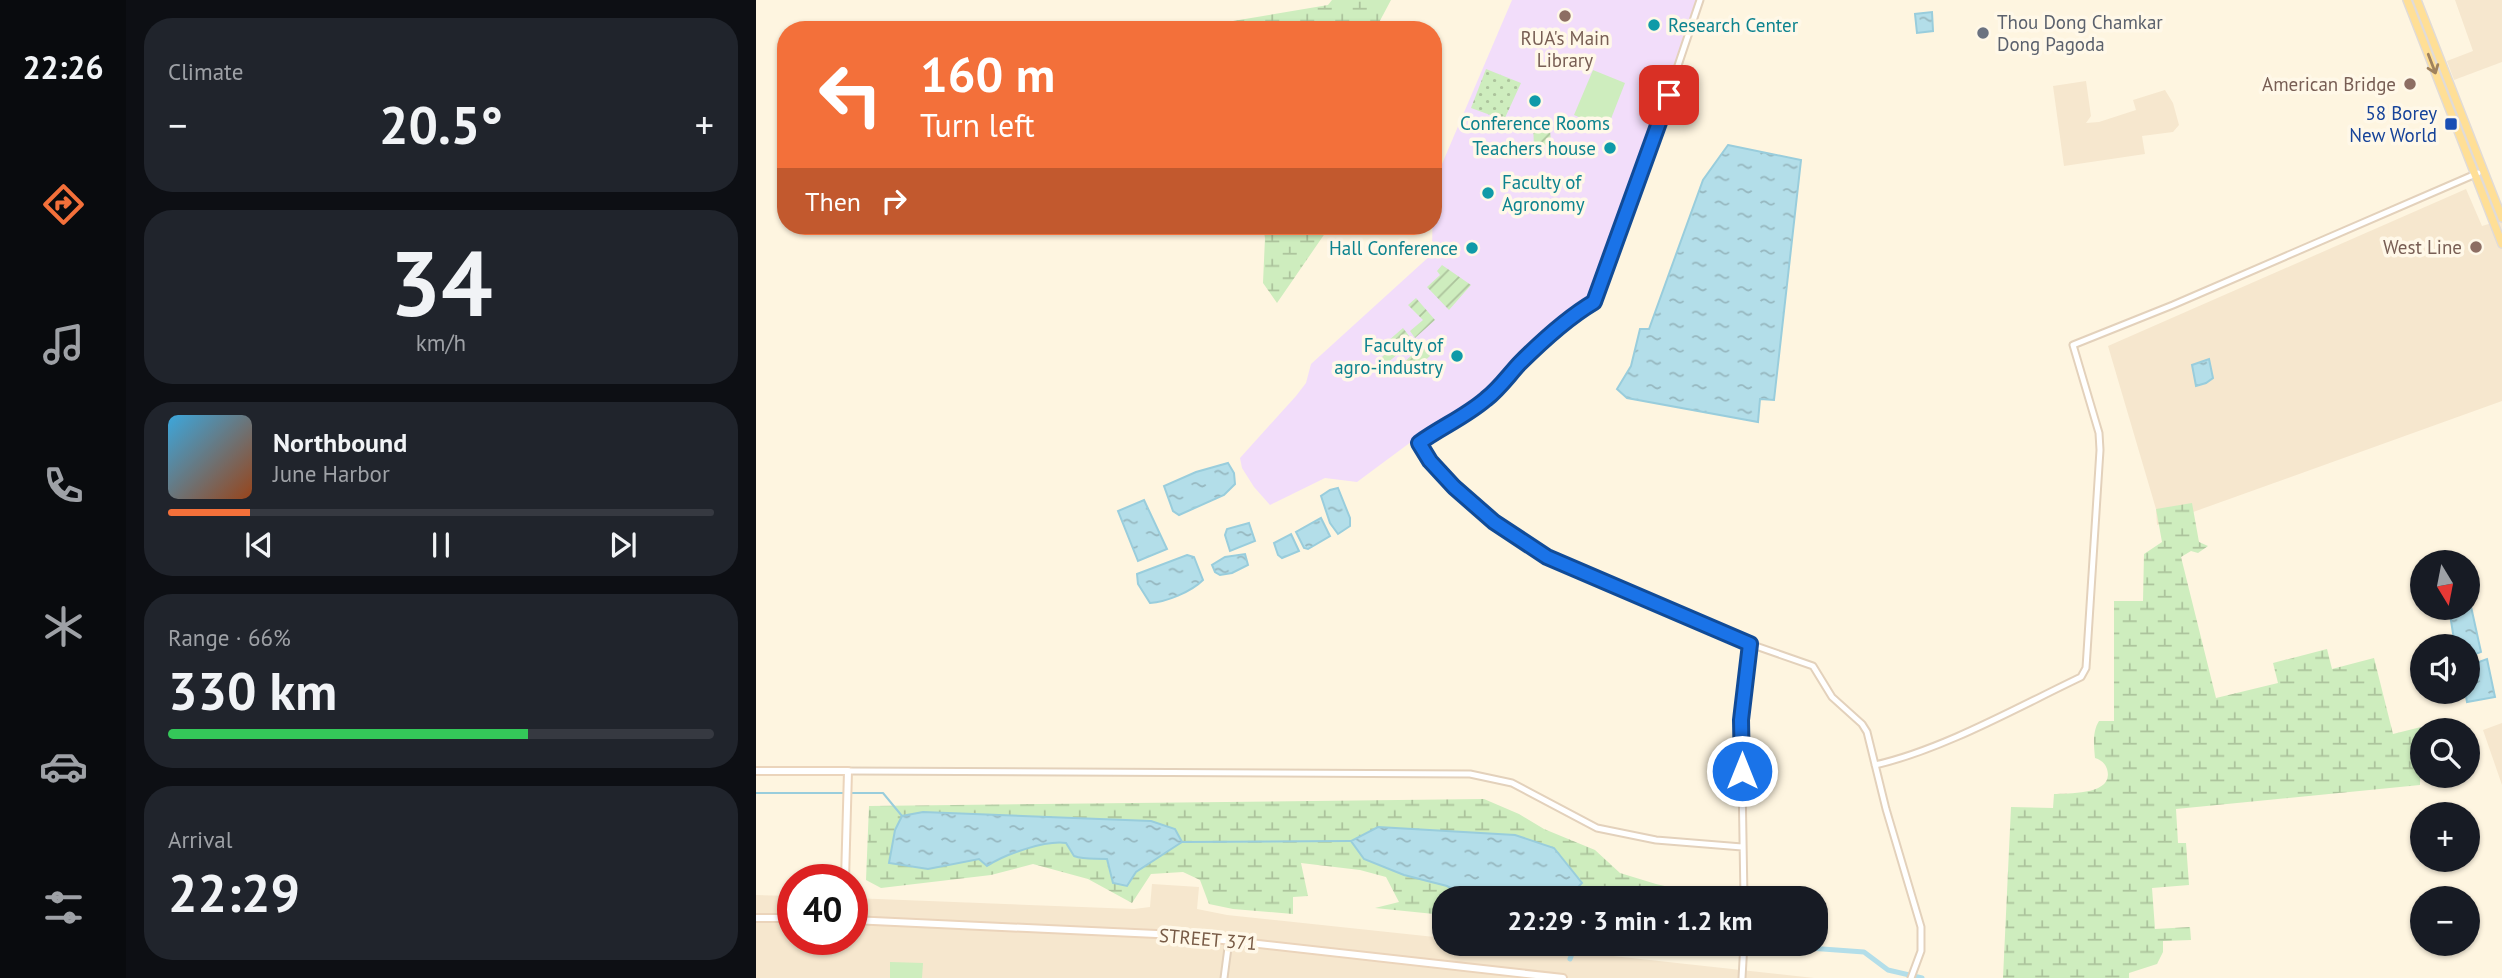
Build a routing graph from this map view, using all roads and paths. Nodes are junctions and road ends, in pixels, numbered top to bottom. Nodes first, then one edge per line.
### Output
1 (1700, 0) edge
2 (2407, 0) edge
3 (2417, 0) edge
4 (2484, 170) junction
5 (2475, 174) junction
6 (2502, 218) edge
7 (2502, 244) edge
8 (1750, 644) junction
9 (1875, 765) junction
10 (756, 771) edge
11 (848, 771) junction
12 (1742, 847) junction
13 (845, 864) edge
14 (1744, 886) edge
15 (756, 918) edge
16 (777, 918) edge
17 (868, 921) edge
18 (1229, 940) junction
19 (1744, 956) edge
20 (1224, 978) edge
21 (1563, 978) edge
22 (1742, 978) edge
23 (1911, 978) edge

1 - 8 street
2 -> 5 main road
3 - 4 main road
4 - 5 street
4 - 6 main road
5 - 7 main road
5 - 9 street
8 - 9 street
8 - 12 street
9 - 23 street
10 - 11 main road
11 - 12 street
11 - 13 main road
12 - 14 street
15 - 16 main road
17 - 18 main road, STREET 371
18 - 20 street
18 - 21 main road, STREET 371
19 - 22 street

